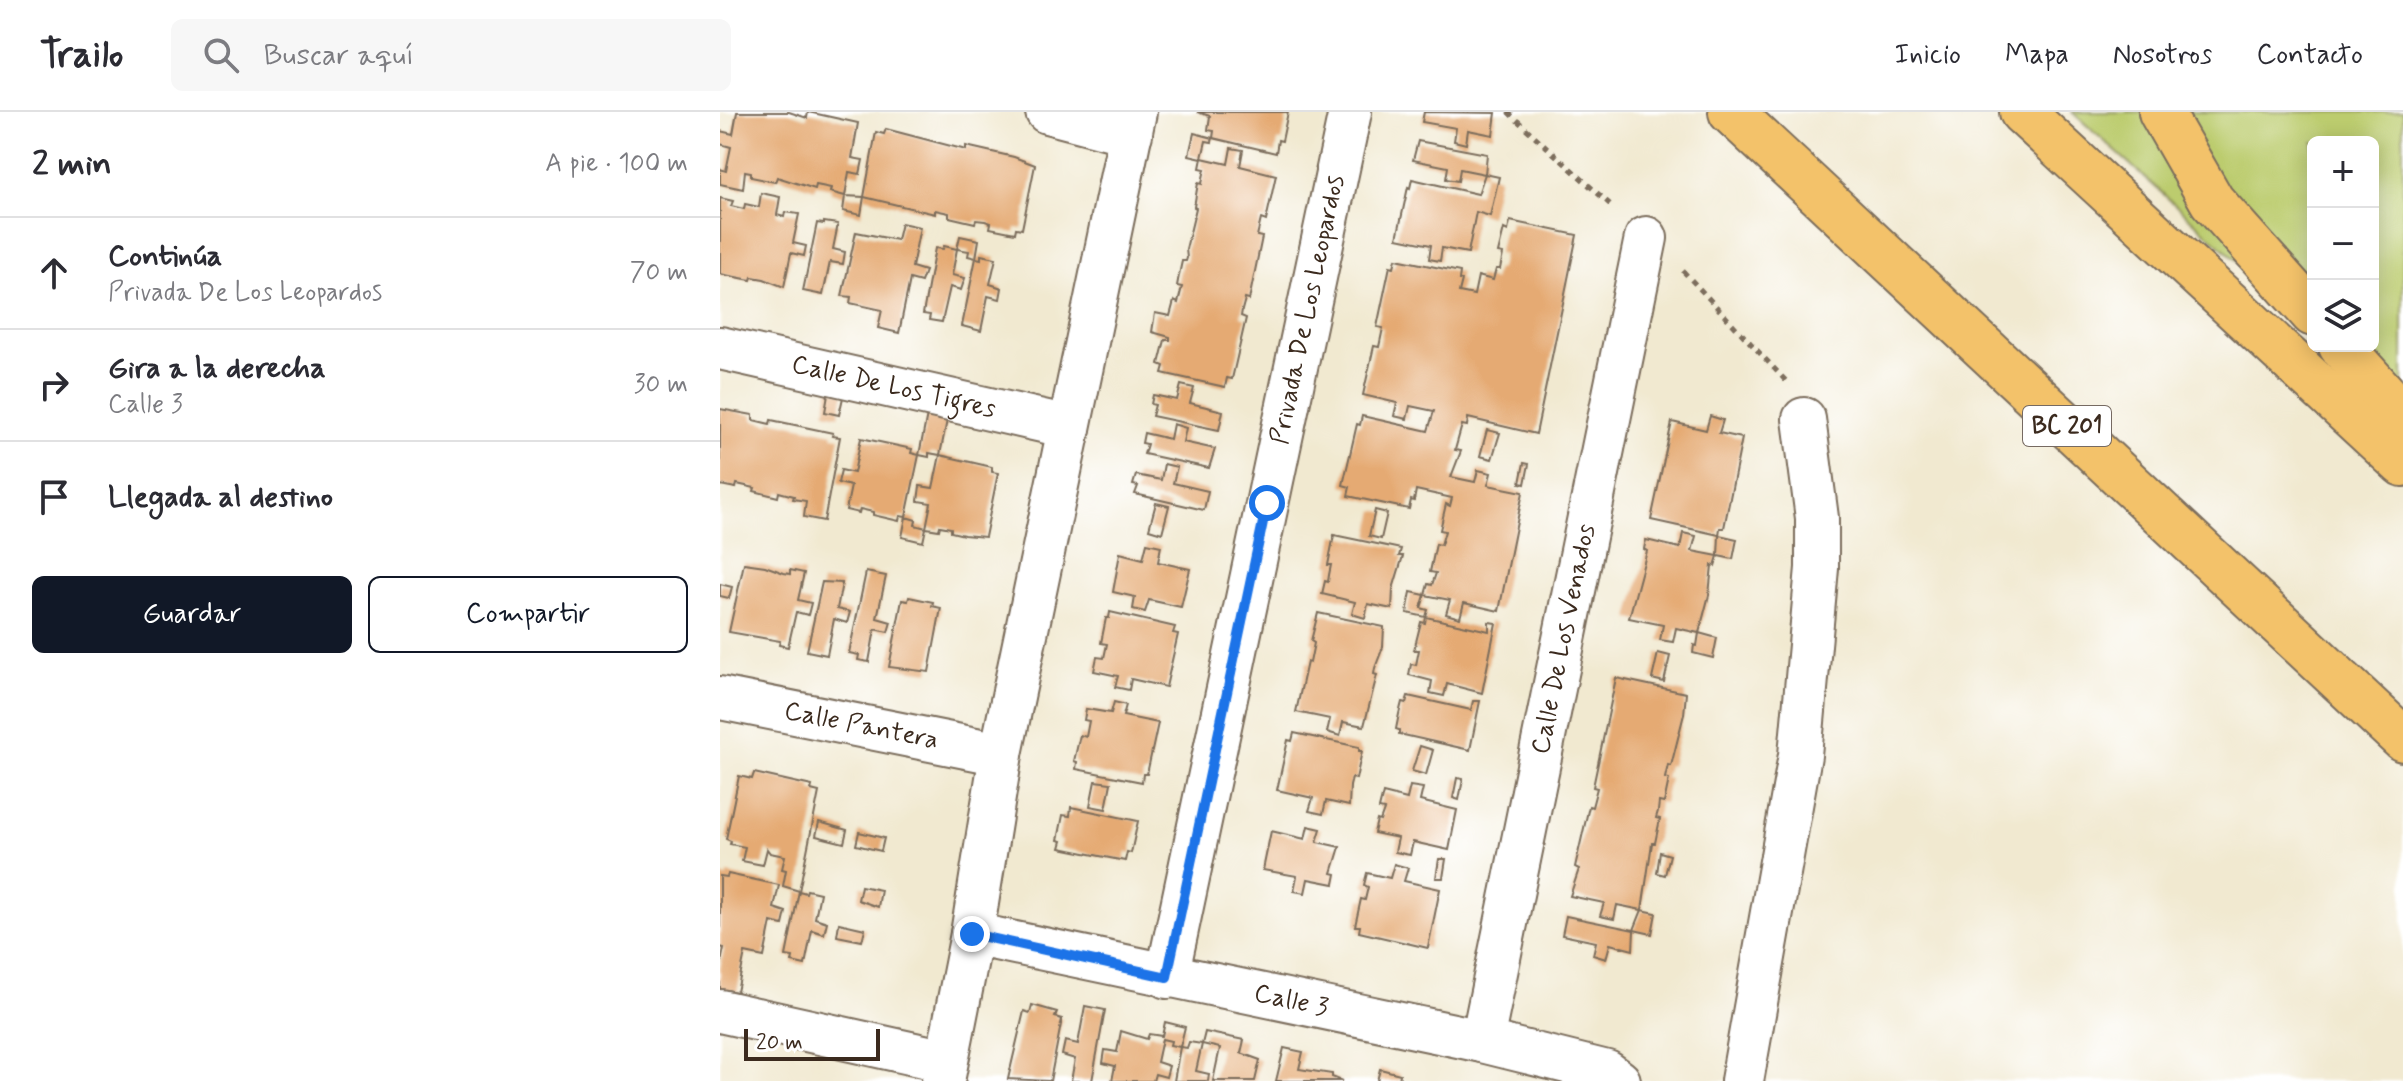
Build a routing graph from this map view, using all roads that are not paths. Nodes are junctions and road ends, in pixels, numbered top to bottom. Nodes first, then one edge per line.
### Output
1 (1047, 112) edge
2 (1350, 112) edge
3 (1731, 112) edge
4 (2022, 112) edge
5 (2161, 112) edge
6 (1133, 123) edge
7 (1646, 238) dead end
8 (2307, 307) edge
9 (720, 348) edge
10 (2346, 352) edge
11 (2403, 415) edge
12 (1804, 419) dead end
13 (1069, 427) junction
14 (2403, 464) edge
15 (720, 698) edge
16 (2403, 739) edge
17 (1001, 754) junction
18 (972, 934) junction
19 (1167, 977) junction
20 (720, 1011) edge
21 (1482, 1041) junction
22 (944, 1071) edge
23 (1613, 1077) edge
24 (1742, 1081) edge

1 - 6 street
2 - 19 street, Privada De Los Leopardos
3 - 16 highway, BC 201
4 - 14 highway
5 - 8 highway
6 - 13 street
7 - 21 street, Calle De Los Venados
9 - 13 street, Calle De Los Tigres
10 - 11 highway
12 - 24 street
13 - 17 street
15 - 17 street, Calle Pantera
17 - 18 street
18 - 19 street, Calle 3
18 - 22 street
19 - 21 street, Calle 3
20 - 22 street
21 - 23 street, Calle 3

